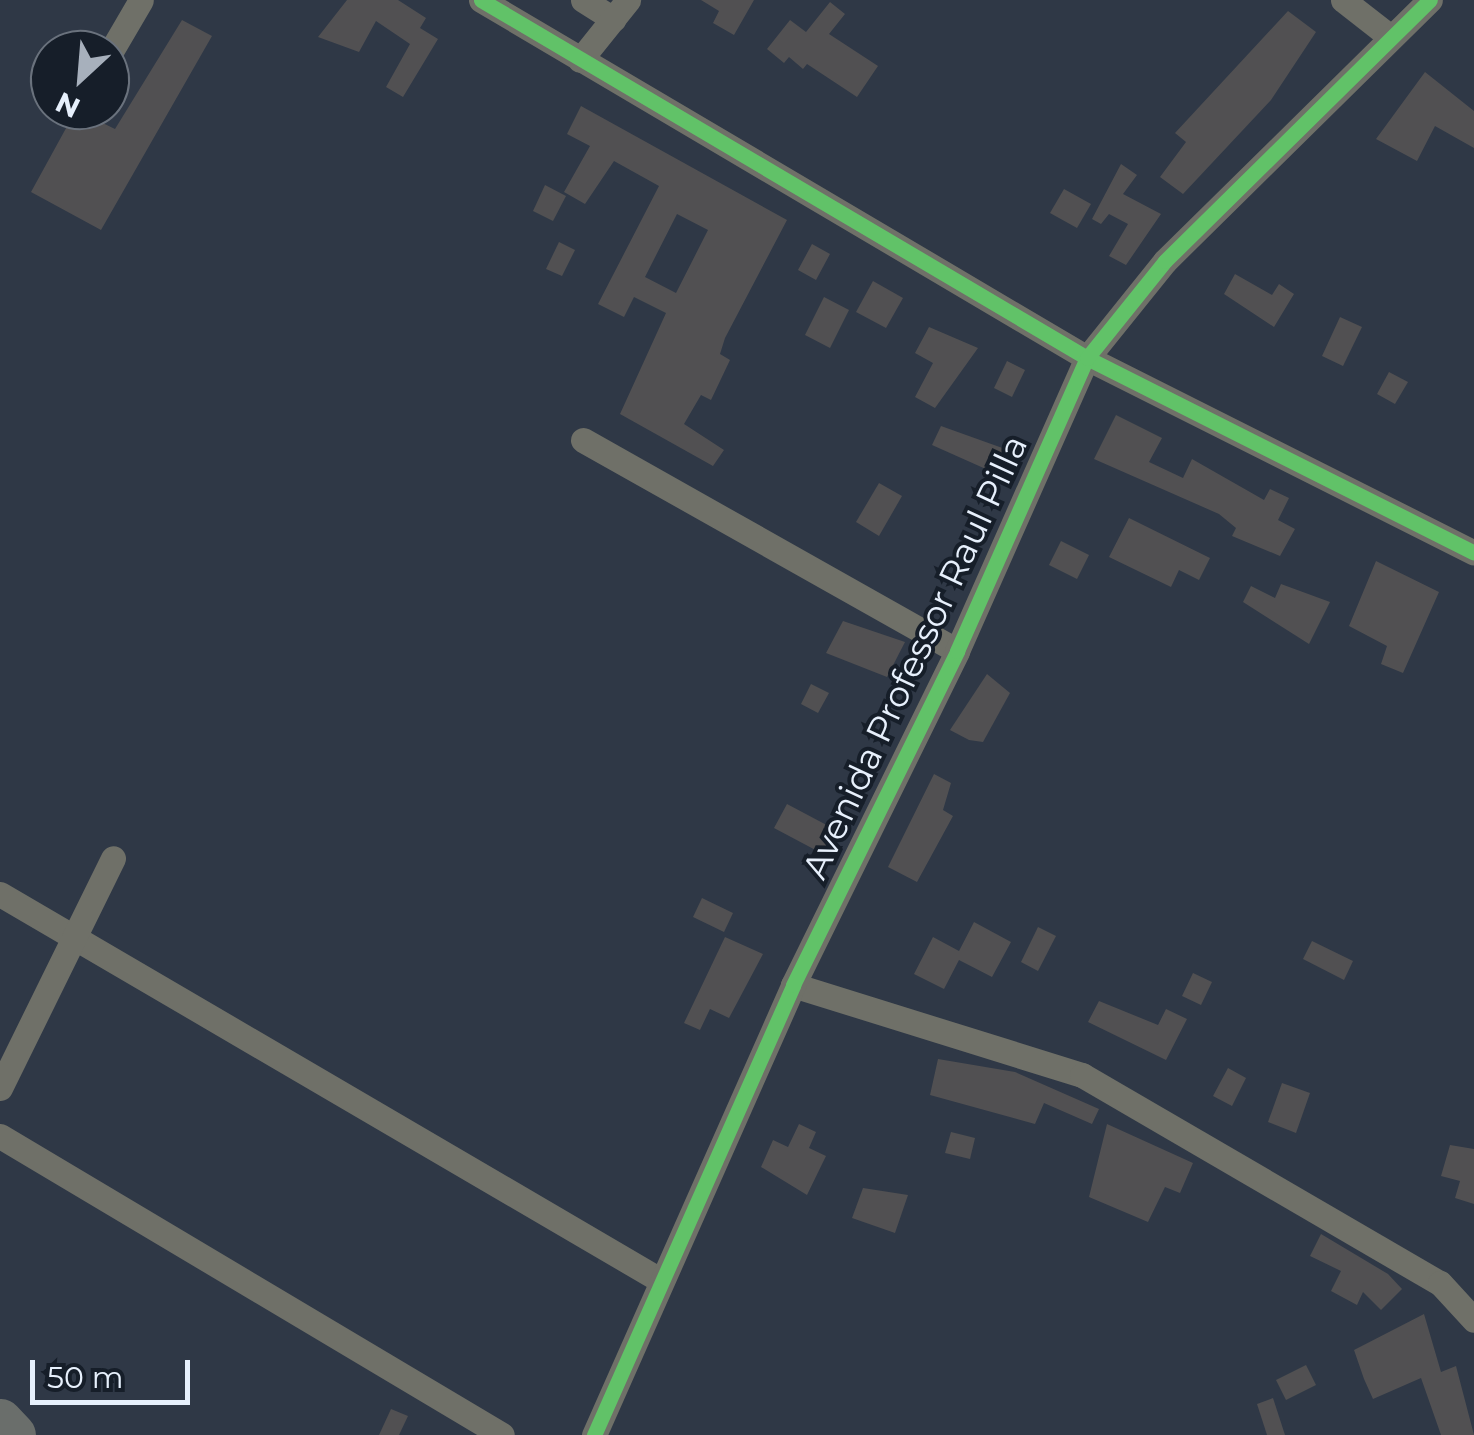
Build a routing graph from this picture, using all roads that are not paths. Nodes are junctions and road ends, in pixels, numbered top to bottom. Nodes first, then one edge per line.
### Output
1 (141, 0) edge
2 (481, 0) edge
3 (583, 0) edge
4 (1343, 0) edge
5 (1430, 0) edge
6 (620, 10) edge
7 (124, 30) edge
8 (1389, 36) junction
9 (580, 60) junction
10 (1088, 358) junction
11 (583, 440) dead end
12 (1474, 554) edge
13 (957, 652) junction
14 (113, 858) dead end
15 (0, 894) edge
16 (73, 936) junction
17 (793, 985) junction
18 (0, 1088) edge
19 (0, 1136) edge
20 (660, 1280) junction
21 (1474, 1320) edge
22 (0, 1421) edge
23 (13, 1435) edge
24 (502, 1435) edge
25 (594, 1435) edge

1 - 7 street
2 - 9 street
3 - 6 street
4 - 8 street
5 - 8 street, Avenida Professor Raul Pilla
6 - 9 street
8 - 10 street, Avenida Professor Raul Pilla
9 - 10 street
10 - 12 street
10 - 13 street, Avenida Professor Raul Pilla
11 - 13 street
13 - 17 street, Avenida Professor Raul Pilla
14 - 16 street
15 - 16 street
16 - 18 street
16 - 20 street
17 - 20 street, Avenida Professor Raul Pilla
17 - 21 street
19 - 24 street
20 - 25 street, Avenida Professor Raul Pilla
22 - 23 highway

